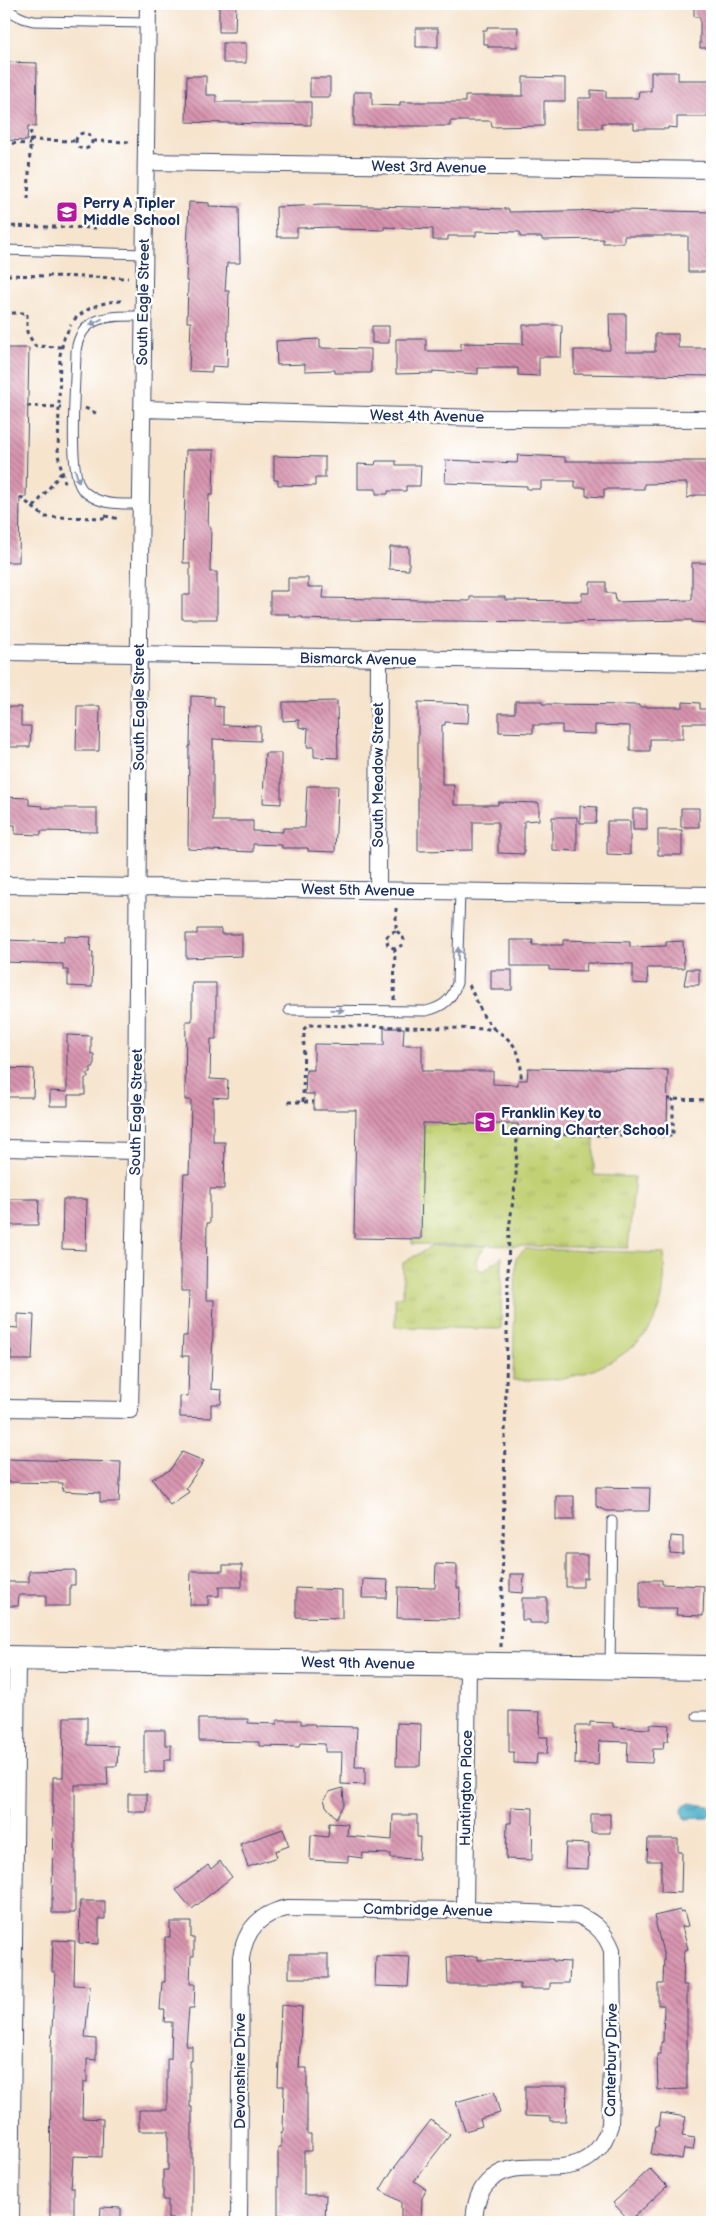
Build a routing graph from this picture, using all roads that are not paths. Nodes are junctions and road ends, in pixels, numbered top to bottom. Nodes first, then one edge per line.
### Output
1 (6, 4) edge
2 (148, 4) edge
3 (147, 23) junction
4 (146, 162) junction
5 (712, 170) edge
6 (6, 250) edge
7 (144, 254) junction
8 (143, 316) junction
9 (142, 409) junction
10 (712, 419) edge
11 (140, 504) junction
12 (4, 652) edge
13 (138, 655) junction
14 (379, 659) junction
15 (712, 663) edge
16 (4, 885) edge
17 (139, 887) junction
18 (378, 890) junction
19 (460, 892) junction
20 (712, 895) edge
21 (289, 1010) dead end
22 (4, 1148) edge
23 (136, 1151) junction
24 (4, 1408) edge
25 (612, 1521) dead end
26 (10, 1658) edge
27 (468, 1665) junction
28 (610, 1667) junction
29 (712, 1668) edge
30 (697, 1716) dead end
31 (712, 1716) edge
32 (465, 1910) junction
33 (255, 1923) joint
34 (600, 1928) joint
35 (9, 1957) edge
36 (11, 2222) edge
37 (239, 2222) edge
38 (474, 2222) edge

1 - 3 lane
2 - 3 street, South Eagle Street
3 - 4 street, South Eagle Street
4 - 5 street, West 3rd Avenue
4 - 7 street, South Eagle Street
6 - 7 lane
7 - 8 street, South Eagle Street
8 - 9 street, South Eagle Street
8 -> 11 lane
9 - 10 street, West 4th Avenue
9 - 11 street, South Eagle Street
11 - 13 street, South Eagle Street
12 - 13 street, Bismarck Avenue
13 - 14 street, Bismarck Avenue
13 - 17 street, South Eagle Street
14 - 15 street, Bismarck Avenue
14 - 18 street, South Meadow Street
16 - 17 street, West 5th Avenue
17 - 18 street, West 5th Avenue
17 - 23 street, South Eagle Street
18 - 19 street, West 5th Avenue
19 - 20 street, West 5th Avenue
21 -> 19 lane
22 - 23 street
23 - 24 street, South Eagle Street
25 - 28 lane
26 - 27 main road, West 9th Avenue
26 - 35 street
27 - 28 main road, West 9th Avenue
27 - 32 street, Huntington Place
28 - 29 main road, West 9th Avenue
30 - 31 lane
32 - 33 street, Cambridge Avenue
32 - 34 street, Cambridge Avenue
33 - 37 street, Devonshire Drive
34 - 38 street, Canterbury Drive
35 - 36 street

